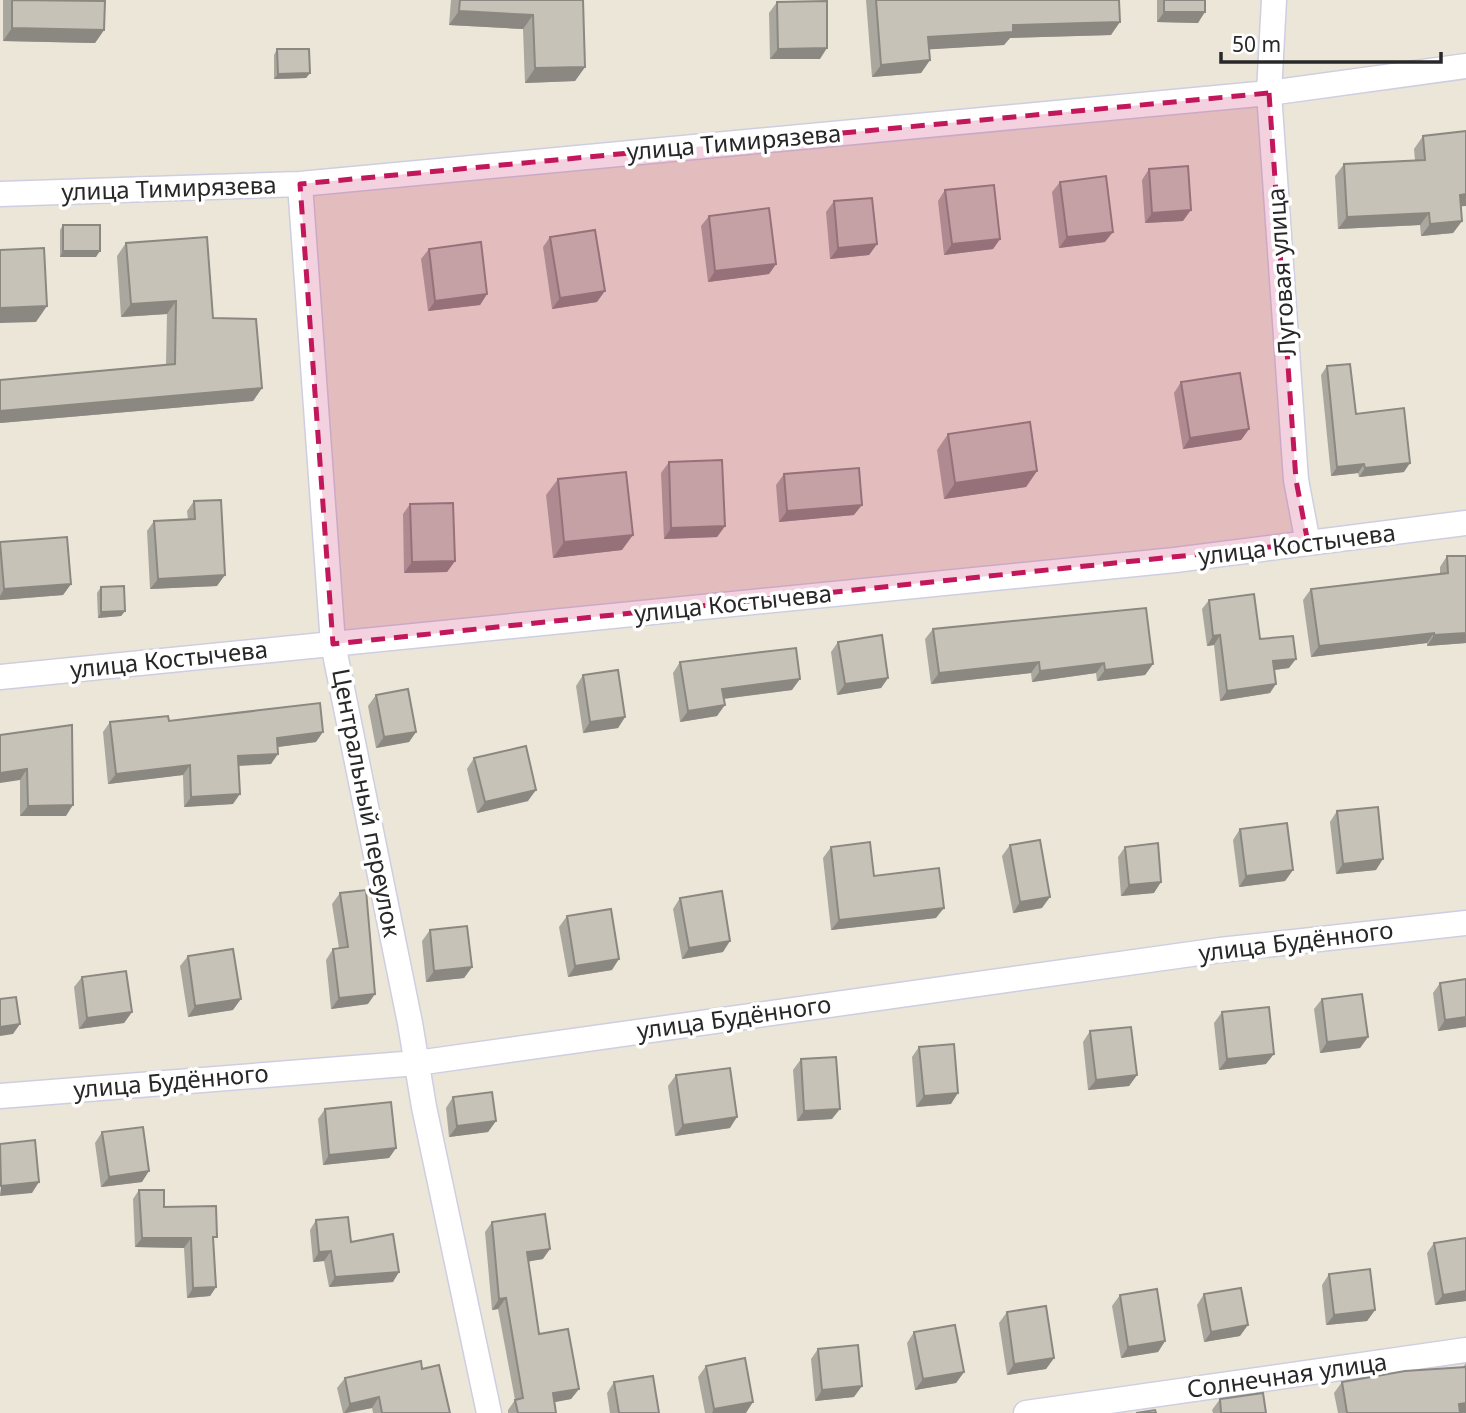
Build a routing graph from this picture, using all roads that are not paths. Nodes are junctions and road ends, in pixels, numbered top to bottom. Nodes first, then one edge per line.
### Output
1 (1275, 0) edge
2 (1466, 66) edge
3 (1269, 93) junction
4 (300, 184) junction
5 (0, 194) edge
6 (1466, 523) edge
7 (1308, 543) junction
8 (333, 644) junction
9 (0, 677) edge
10 (1466, 923) edge
11 (417, 1062) junction
12 (0, 1096) edge
13 (1466, 1350) edge
14 (489, 1413) edge
15 (1026, 1413) edge

1 - 3 street, Луговая улица
2 - 3 street, улица Тимирязева
3 - 4 street, улица Тимирязева
3 - 7 street, Луговая улица
4 - 5 street, улица Тимирязева
4 - 8 street, Центральный переулок
6 - 7 street, улица Костычева
7 - 8 street, улица Костычева
8 - 9 street, улица Костычева
8 - 11 street, Центральный переулок
10 - 11 street, улица Будённого
11 - 12 street, улица Будённого
11 - 14 street, Центральный переулок
13 - 15 street, Солнечная улица

